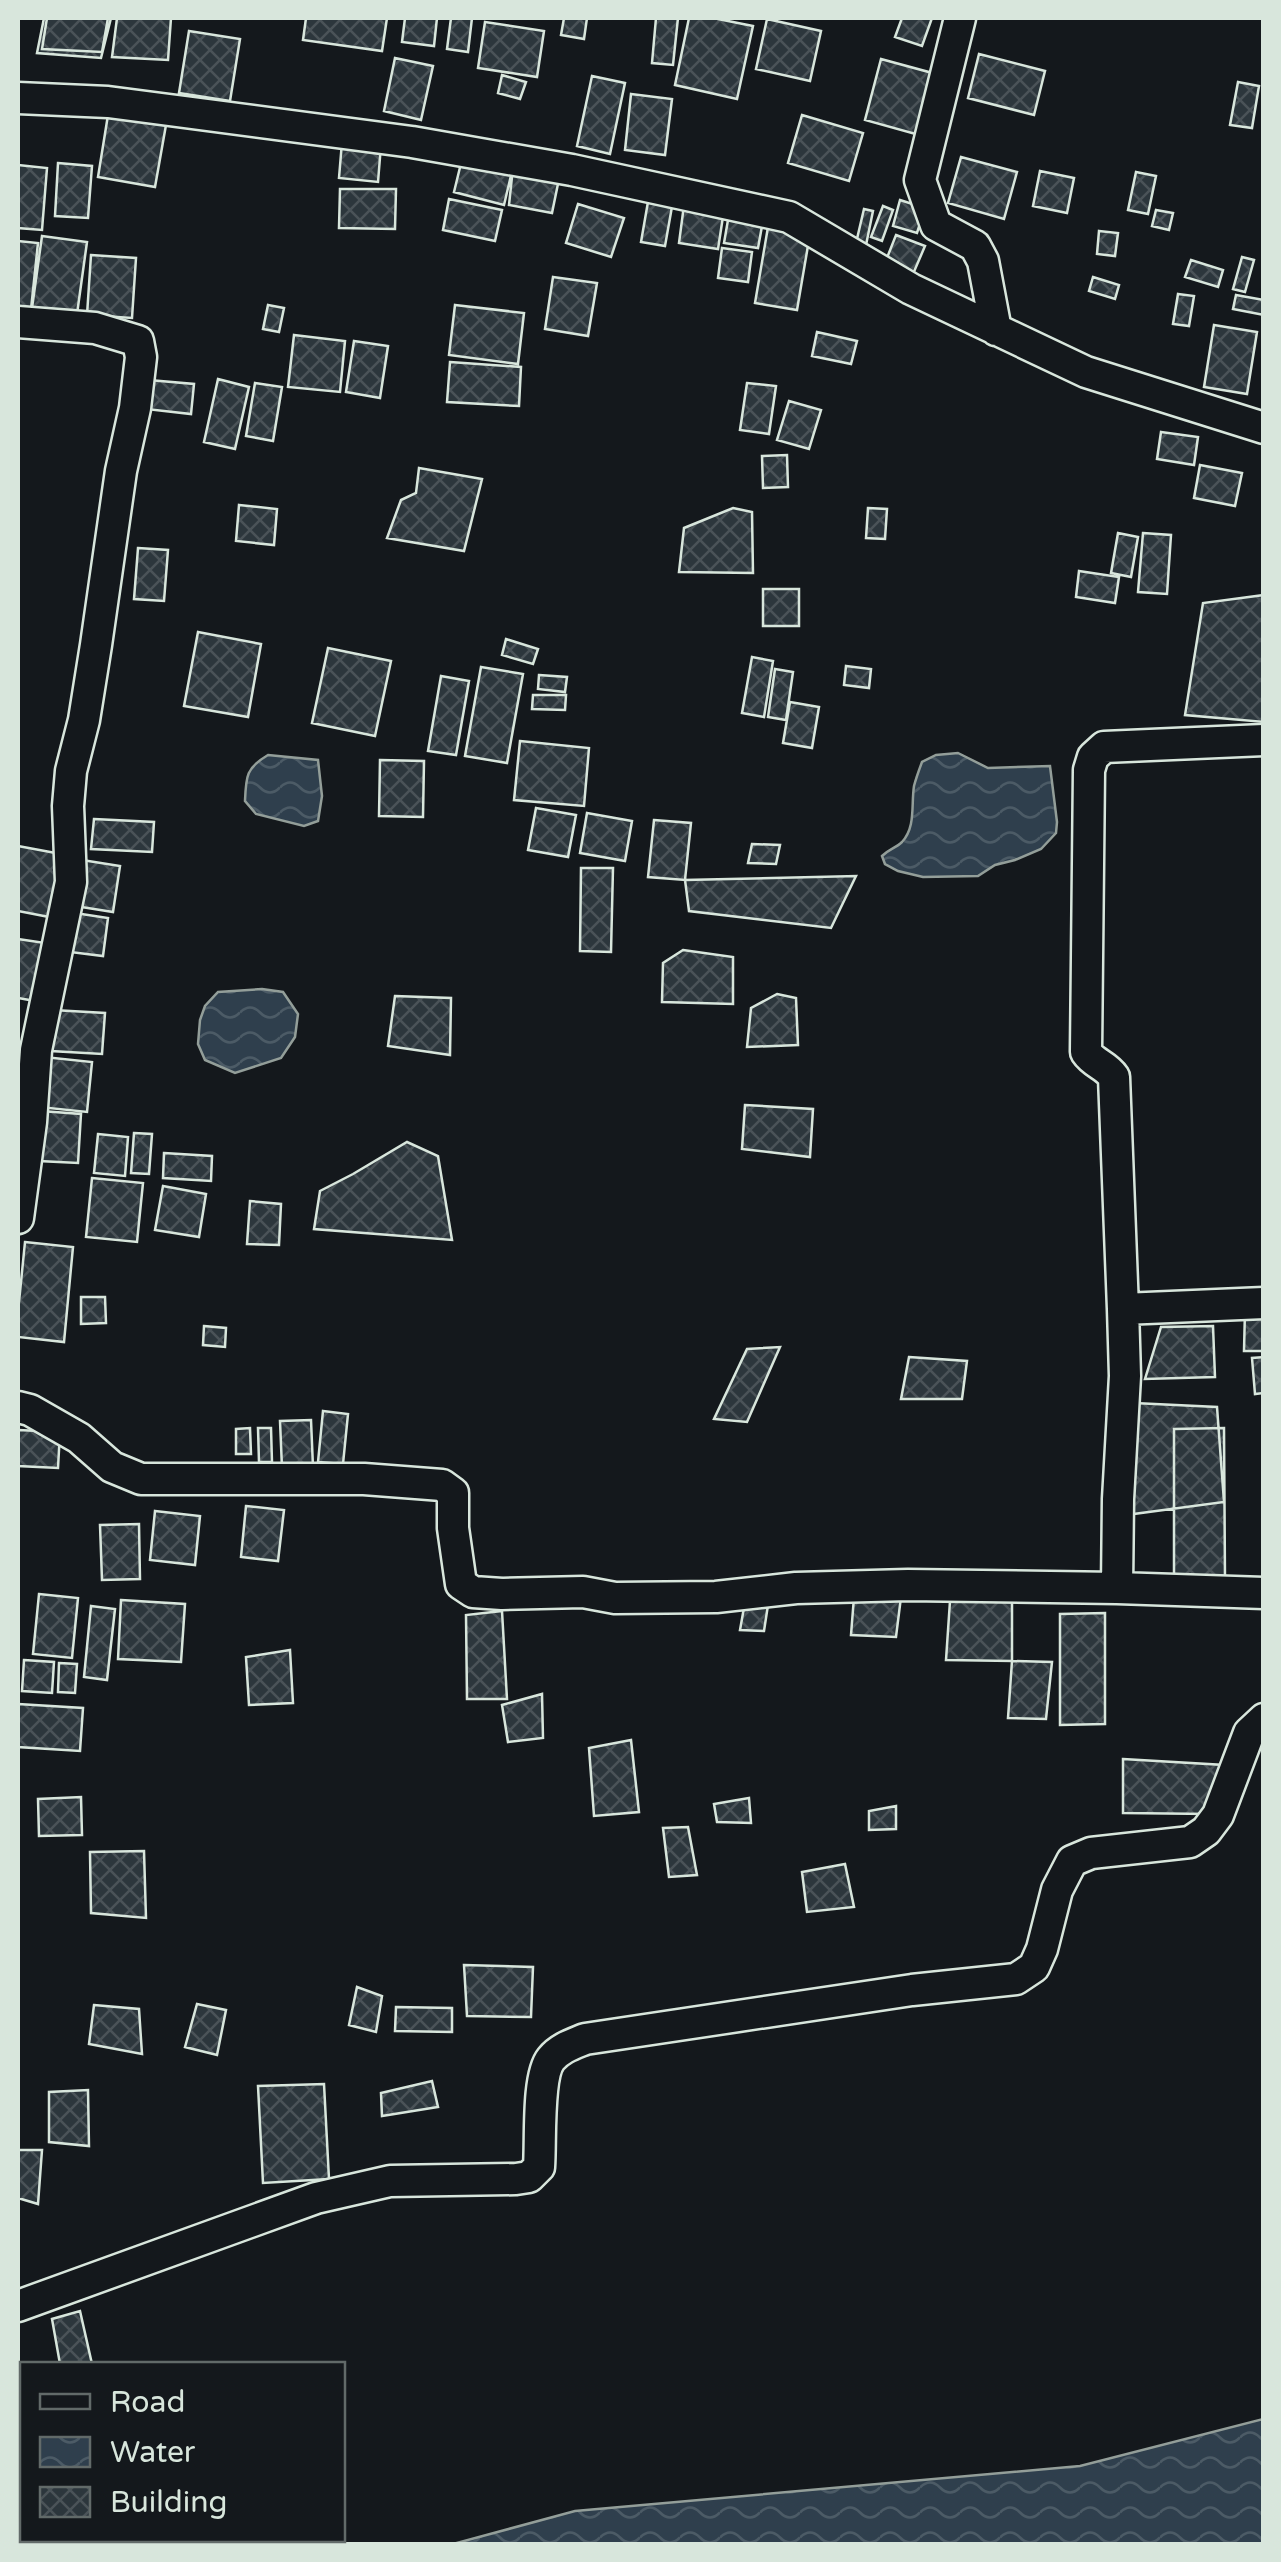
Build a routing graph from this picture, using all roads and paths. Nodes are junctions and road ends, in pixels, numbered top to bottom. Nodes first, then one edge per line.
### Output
1 (960, 18) edge
2 (18, 98) edge
3 (18, 322) edge
4 (996, 330) junction
5 (1264, 428) edge
6 (1264, 740) edge
7 (18, 1218) edge
8 (1264, 1303) edge
9 (1123, 1308) junction
10 (18, 1408) edge
11 (1117, 1588) junction
12 (1264, 1593) edge
13 (1264, 1719) edge
14 (18, 2306) edge

1 - 4 street
2 - 4 street
3 - 7 street
4 - 5 street
6 - 9 street
8 - 9 street
9 - 11 street
10 - 11 street
11 - 12 street
13 - 14 street

